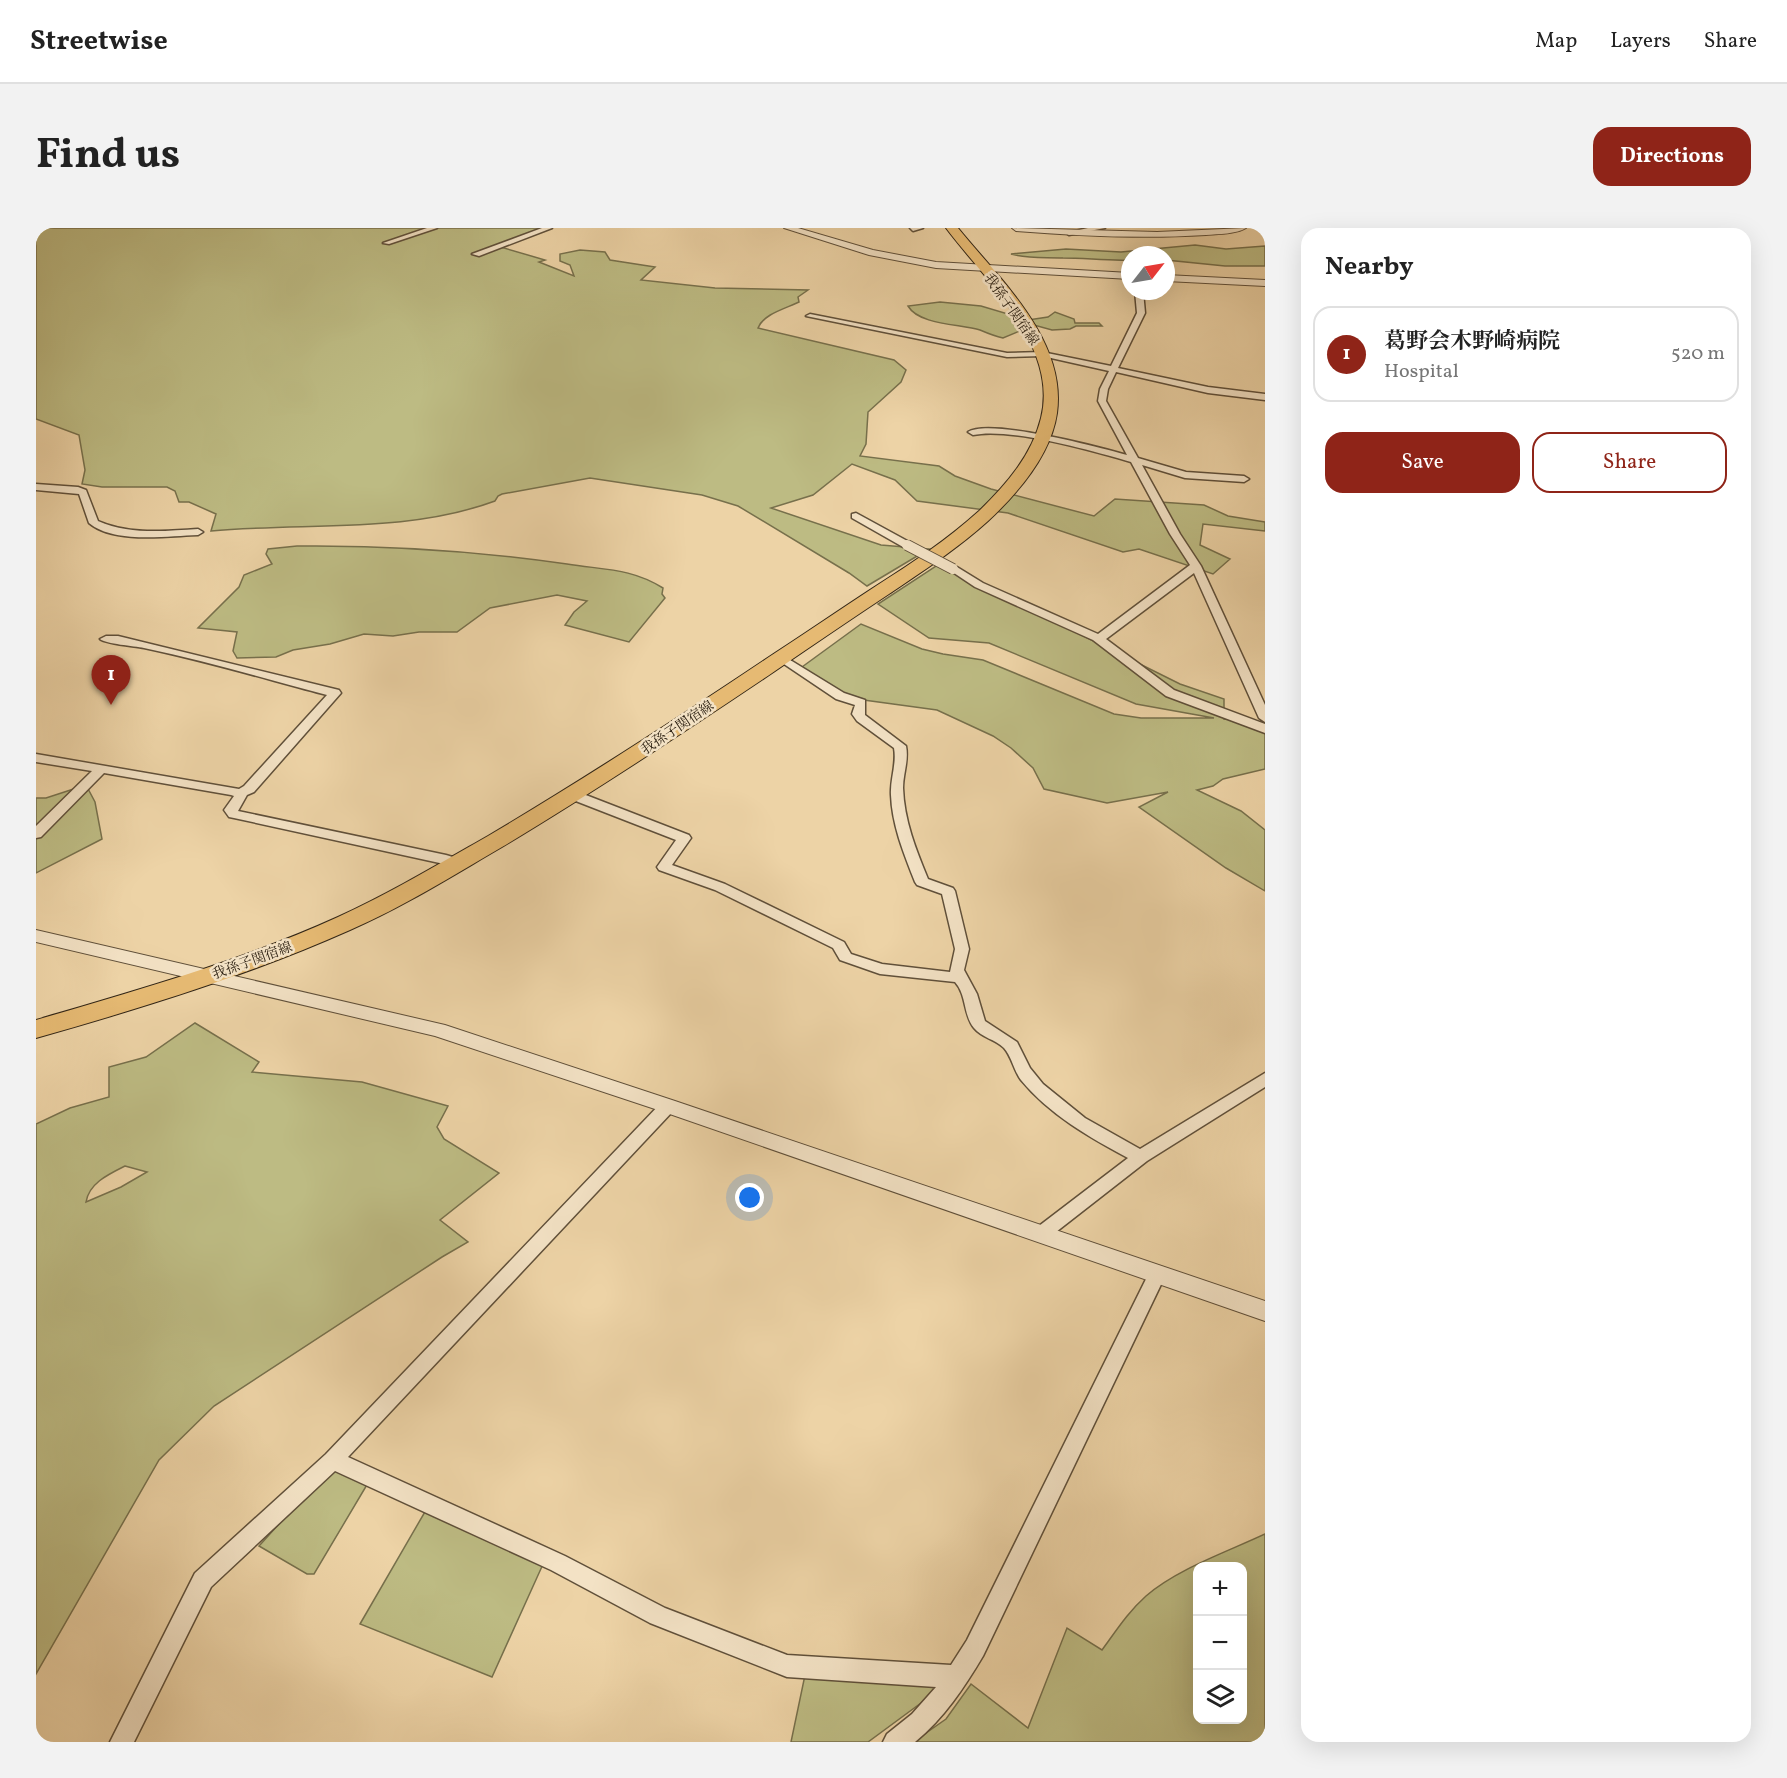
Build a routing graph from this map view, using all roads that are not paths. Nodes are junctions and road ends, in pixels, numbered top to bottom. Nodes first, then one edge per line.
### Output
1 (434, 228) edge
2 (549, 228) edge
3 (788, 228) edge
4 (952, 228) edge
5 (1016, 228) edge
6 (1102, 228) edge
7 (1242, 228) edge
8 (1066, 233) junction
9 (387, 243) dead end
10 (476, 254) dead end
11 (984, 269) junction
12 (1121, 276) edge
13 (1175, 278) edge
14 (1265, 283) edge
15 (1140, 300) edge
16 (810, 316) dead end
17 (1042, 354) junction
18 (1114, 369) junction
19 (1265, 397) edge
20 (973, 432) dead end
21 (1042, 439) junction
22 (1137, 461) junction
23 (1244, 479) dead end
24 (36, 487) edge
25 (856, 516) dead end
26 (198, 532) dead end
27 (1196, 566) junction
28 (106, 639) dead end
29 (1099, 639) junction
30 (782, 658) junction
31 (1265, 718) edge
32 (1265, 729) edge
33 (36, 758) edge
34 (101, 769) junction
35 (240, 794) junction
36 (573, 795) junction
37 (36, 834) edge
38 (458, 863) junction
39 (36, 936) edge
40 (210, 976) junction
41 (959, 978) junction
42 (36, 1029) edge
43 (1265, 1079) edge
44 (668, 1106) junction
45 (1141, 1157) junction
46 (1041, 1234) junction
47 (1156, 1274) junction
48 (1265, 1311) edge
49 (333, 1460) junction
50 (957, 1677) junction
51 (122, 1742) edge
52 (895, 1742) edge

1 - 9 street
2 - 10 street
3 - 11 street
4 - 11 main road, 我孫子関宿線
5 - 8 street
6 - 8 street
7 - 8 street
11 - 12 street
11 - 17 main road, 我孫子関宿線
13 - 14 street
15 - 18 street
16 - 17 street
17 - 18 street
17 - 21 main road, 我孫子関宿線
18 - 19 street
18 - 22 street
20 - 21 street
21 - 22 street
21 - 30 main road, 我孫子関宿線
22 - 23 street
22 - 27 street
24 - 26 street
25 - 29 street, bridge
27 - 29 street
27 - 31 street
28 - 35 street
29 - 32 street
30 - 36 main road, 我孫子関宿線
30 - 41 street
33 - 34 street
34 - 35 street
34 - 37 street
35 - 38 street
36 - 38 main road, 我孫子関宿線
36 - 41 street
38 - 40 main road, 我孫子関宿線
39 - 40 street
40 - 42 main road, 我孫子関宿線
40 - 44 street
41 - 45 street
43 - 45 street
44 - 46 street
44 - 49 street
45 - 46 street
46 - 47 street
47 - 48 street
47 - 50 street
49 - 50 street
49 - 51 street
50 - 52 street

